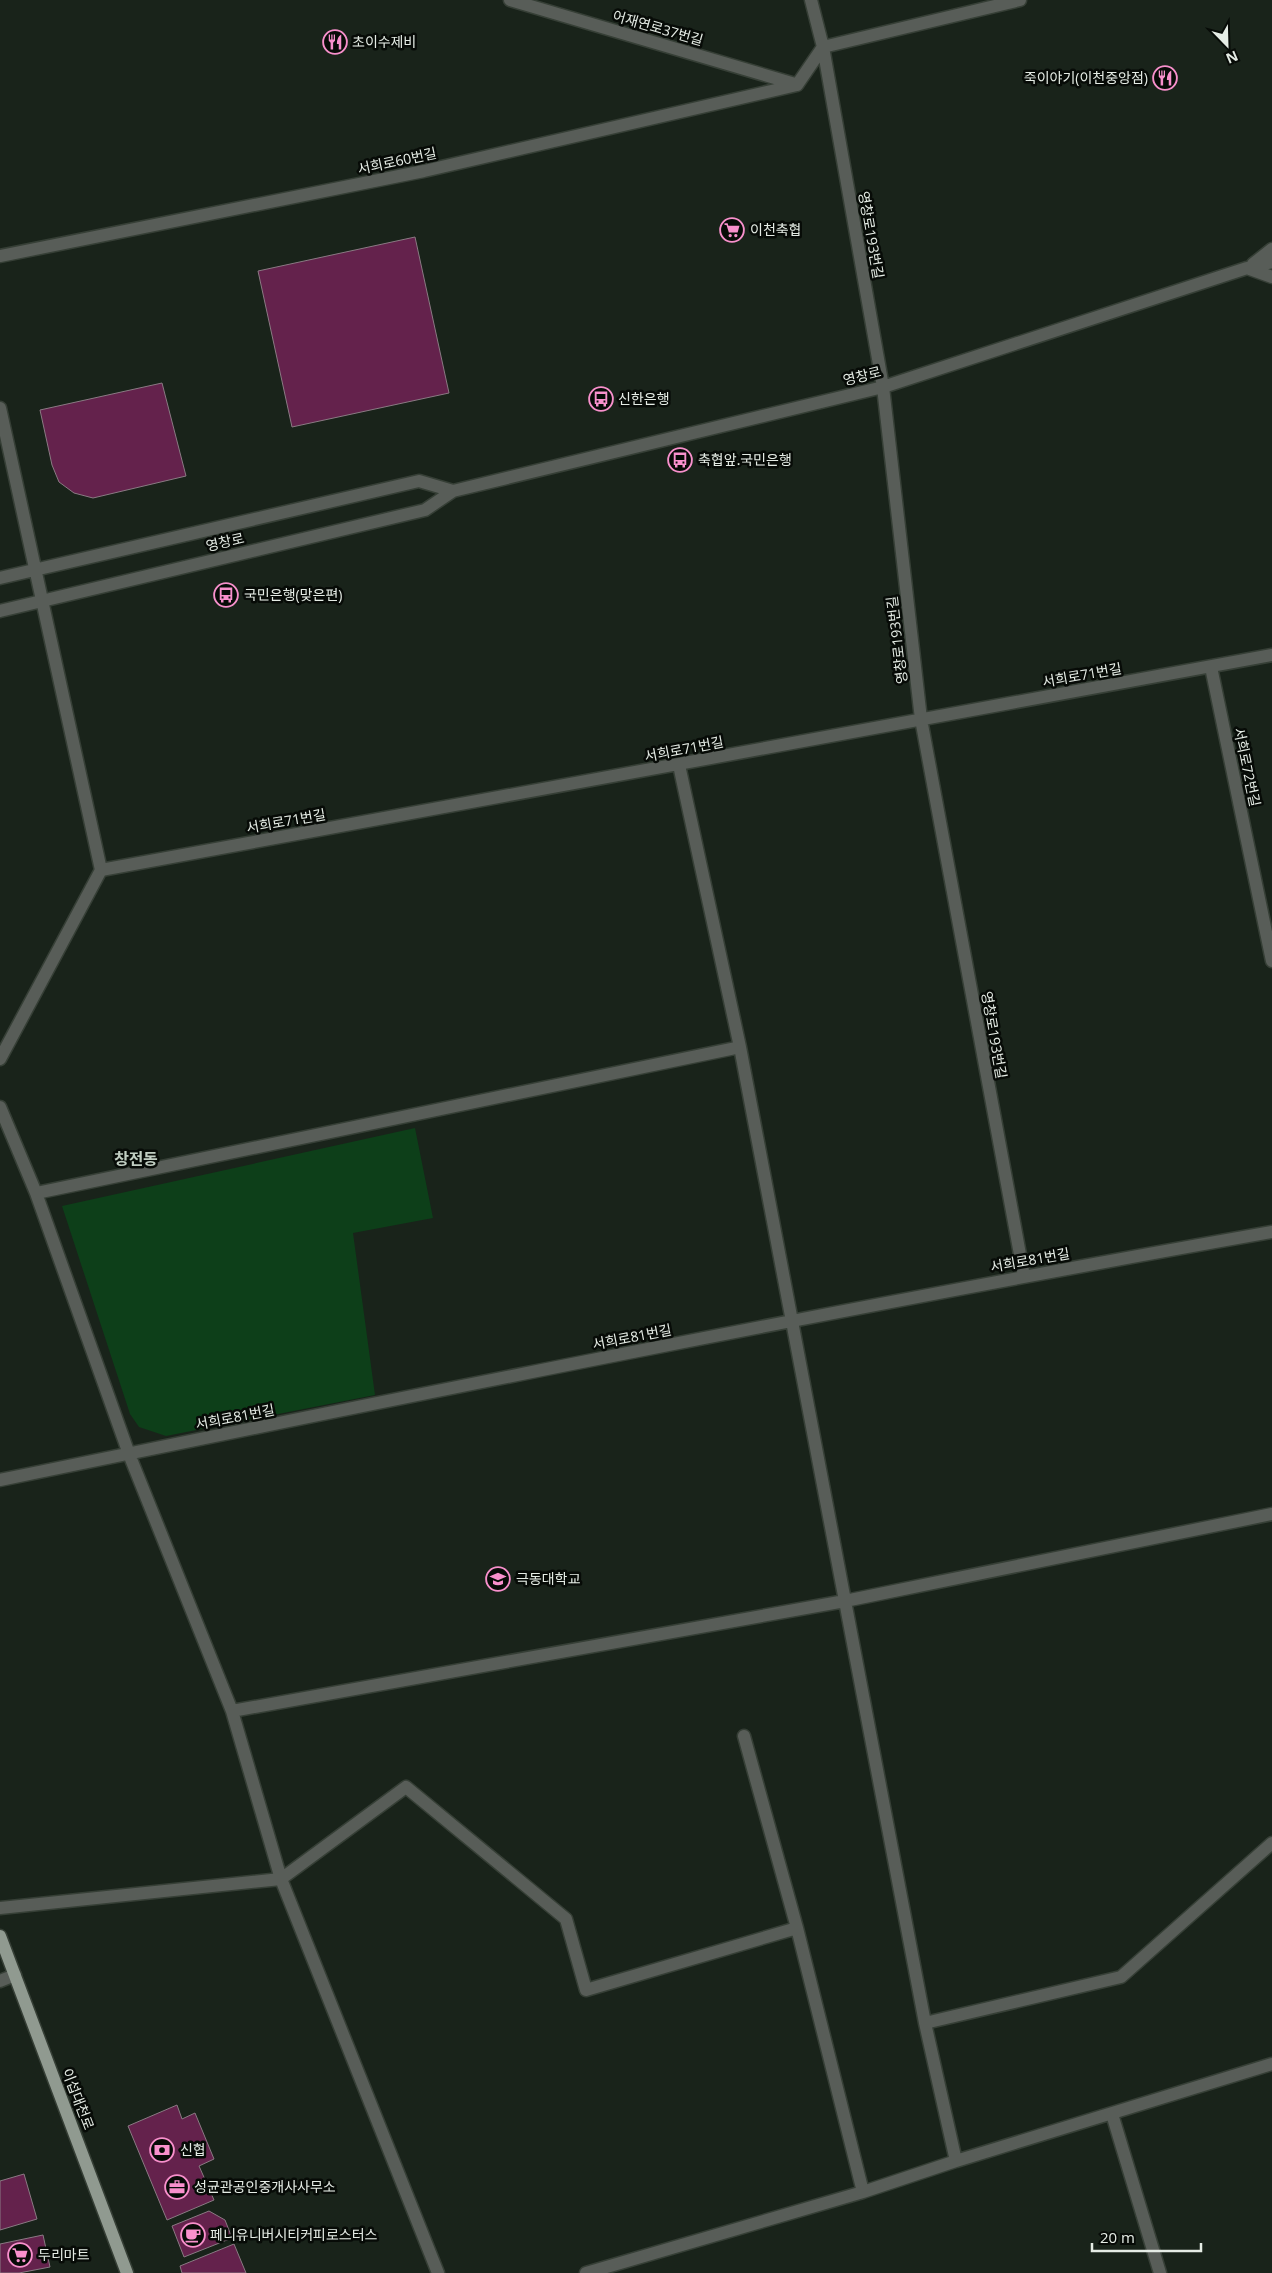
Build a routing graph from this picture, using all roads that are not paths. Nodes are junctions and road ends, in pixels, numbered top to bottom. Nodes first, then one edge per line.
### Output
1 (510, 0) edge
2 (811, 0) edge
3 (1020, 0) edge
4 (823, 47) junction
5 (798, 85) junction
6 (1272, 250) edge
7 (0, 256) edge
8 (1272, 262) edge
9 (1247, 268) junction
10 (1272, 277) edge
11 (883, 386) junction
12 (0, 408) edge
13 (453, 491) junction
14 (34, 570) junction
15 (0, 578) edge
16 (41, 601) junction
17 (0, 611) edge
18 (1272, 655) edge
19 (1211, 667) junction
20 (921, 719) junction
21 (679, 765) junction
22 (101, 870) junction
23 (1272, 961) edge
24 (740, 1047) junction
25 (0, 1059) edge
26 (0, 1107) edge
27 (36, 1193) junction
28 (1272, 1232) edge
29 (1024, 1276) junction
30 (792, 1320) junction
31 (129, 1454) junction
32 (0, 1480) edge
33 (1272, 1514) edge
34 (845, 1601) junction
35 (232, 1712) junction
36 (744, 1736) dead end
37 (1272, 1843) edge
38 (281, 1879) junction
39 (0, 1908) edge
40 (797, 1928) junction
41 (0, 1936) edge
42 (15, 1975) junction
43 (0, 1981) edge
44 (925, 2023) junction
45 (1272, 2064) edge
46 (1112, 2114) junction
47 (956, 2161) junction
48 (864, 2192) junction
49 (127, 2273) edge
50 (438, 2273) edge
51 (586, 2273) edge
52 (1160, 2273) edge

1 - 5 street, 어재연로37번길
2 - 4 street, 영창로193번길
3 - 4 street
4 - 5 street
4 - 11 street, 영창로193번길
5 - 7 street, 서희로60번길
6 - 9 street
8 - 9 street, 영창로
9 - 10 street
9 - 11 street, 영창로
11 - 13 street, 영창로
11 - 20 street, 영창로193번길
12 - 14 street
13 - 14 street, 영창로
13 - 16 street, 영창로
14 - 15 street, 영창로
14 - 16 street
16 - 17 street, 영창로
16 - 22 street
18 - 19 street, 서희로71번길
19 - 20 street, 서희로71번길
19 - 23 street, 서희로72번길
20 - 21 street, 서희로71번길
20 - 29 street, 영창로193번길
21 - 22 street, 서희로71번길
21 - 24 street
22 - 25 street
24 - 27 street
24 - 30 street
26 - 27 street
27 - 31 street
28 - 29 street, 서희로81번길
29 - 30 street, 서희로81번길
30 - 31 street, 서희로81번길
30 - 34 street
31 - 32 street, 서희로81번길
31 - 35 street
33 - 34 street
34 - 35 street
34 - 44 street
35 - 38 street
36 - 40 street
37 - 44 street
38 - 39 street
38 - 40 street
38 - 50 street
40 - 48 street
41 - 42 main road, 이섭대천로
42 - 43 street
42 - 49 main road, 이섭대천로
44 - 47 street
45 - 46 street
46 - 47 street
46 - 52 street
47 - 48 street
48 - 51 street

